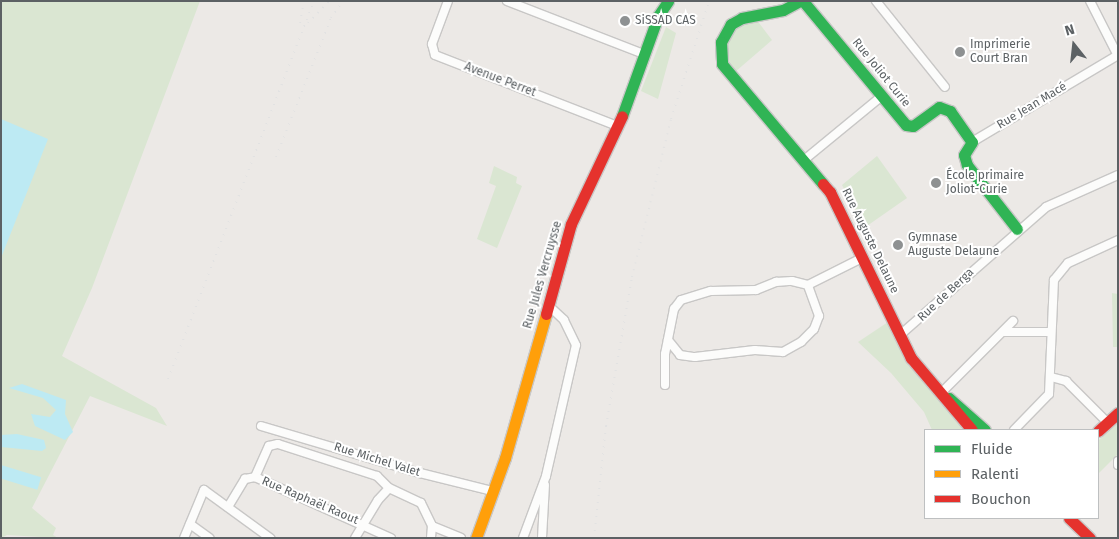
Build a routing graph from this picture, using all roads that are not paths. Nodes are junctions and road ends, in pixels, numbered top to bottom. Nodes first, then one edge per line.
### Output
1 (448, 1) edge
2 (507, 1) edge
3 (801, 1) edge
4 (876, 1) edge
5 (1090, 1) edge
6 (665, 2) edge
7 (646, 55) junction
8 (1118, 55) edge
9 (945, 87) dead end
10 (882, 96) junction
11 (617, 126) junction
12 (972, 142) junction
13 (804, 160) junction
14 (1118, 175) edge
15 (1018, 229) junction
16 (1118, 240) edge
17 (862, 258) junction
18 (808, 284) junction
19 (549, 306) junction
20 (1013, 321) dead end
21 (1003, 332) junction
22 (1051, 332) junction
23 (900, 335) junction
24 (668, 340) junction
25 (1051, 377) junction
26 (665, 385) dead end
27 (941, 393) junction
28 (1118, 412) edge
29 (1107, 422) junction
30 (972, 425) edge
31 (262, 426) dead end
32 (1015, 429) edge
33 (1099, 430) edge
34 (546, 476) junction
35 (254, 477) junction
36 (390, 488) junction
37 (494, 491) junction
38 (228, 508) junction
39 (1070, 519) edge
40 (190, 524) junction
41 (364, 524) junction
42 (432, 526) junction
43 (184, 538) edge
44 (209, 538) edge
45 (270, 538) edge
46 (355, 538) edge
47 (391, 538) edge
48 (431, 538) edge
49 (461, 538) edge
50 (476, 538) edge
51 (523, 538) edge
52 (542, 538) edge
53 (1090, 538) edge

1 - 11 street, Avenue Perret
2 - 7 street
3 - 10 street, Rue Joliot Curie
3 - 13 street, Rue Auguste Delaune
4 - 9 street
5 - 8 street
6 - 7 street, Rue Jules Vercruysse
7 - 11 street, Rue Jules Vercruysse
8 - 12 street, Rue Jean Macé
10 - 12 street, Rue Joliot Curie
10 - 13 street
11 - 19 street, Rue Jules Vercruysse
12 - 15 street
13 - 17 street, Rue Auguste Delaune
14 - 15 street, Rue de Berga
15 - 23 street, Rue de Berga
16 - 22 street
17 - 18 street
17 - 23 street, Rue Auguste Delaune
18 - 24 street
18 - 24 street
19 - 34 street
19 - 37 street, Rue Jules Vercruysse
20 - 21 street
21 - 22 street
21 - 27 street
22 - 25 street
23 - 27 street, Rue Auguste Delaune
24 - 26 street
25 - 29 street
25 - 32 street
27 - 30 street, Rue Auguste Delaune
28 - 29 street
29 - 33 street
31 - 37 street, Rue Michel Valet
34 - 51 street
34 - 52 street
35 - 36 street
35 - 38 street, Rue Raphaël Raout
35 - 41 street, Rue Raphaël Raout
36 - 41 street
36 - 42 street
37 - 50 street, Rue Jules Vercruysse
38 - 40 street
38 - 45 street
39 - 53 street
40 - 43 street
40 - 44 street
41 - 46 street, Rue Raphaël Raout
41 - 47 street
42 - 48 street
42 - 49 street

